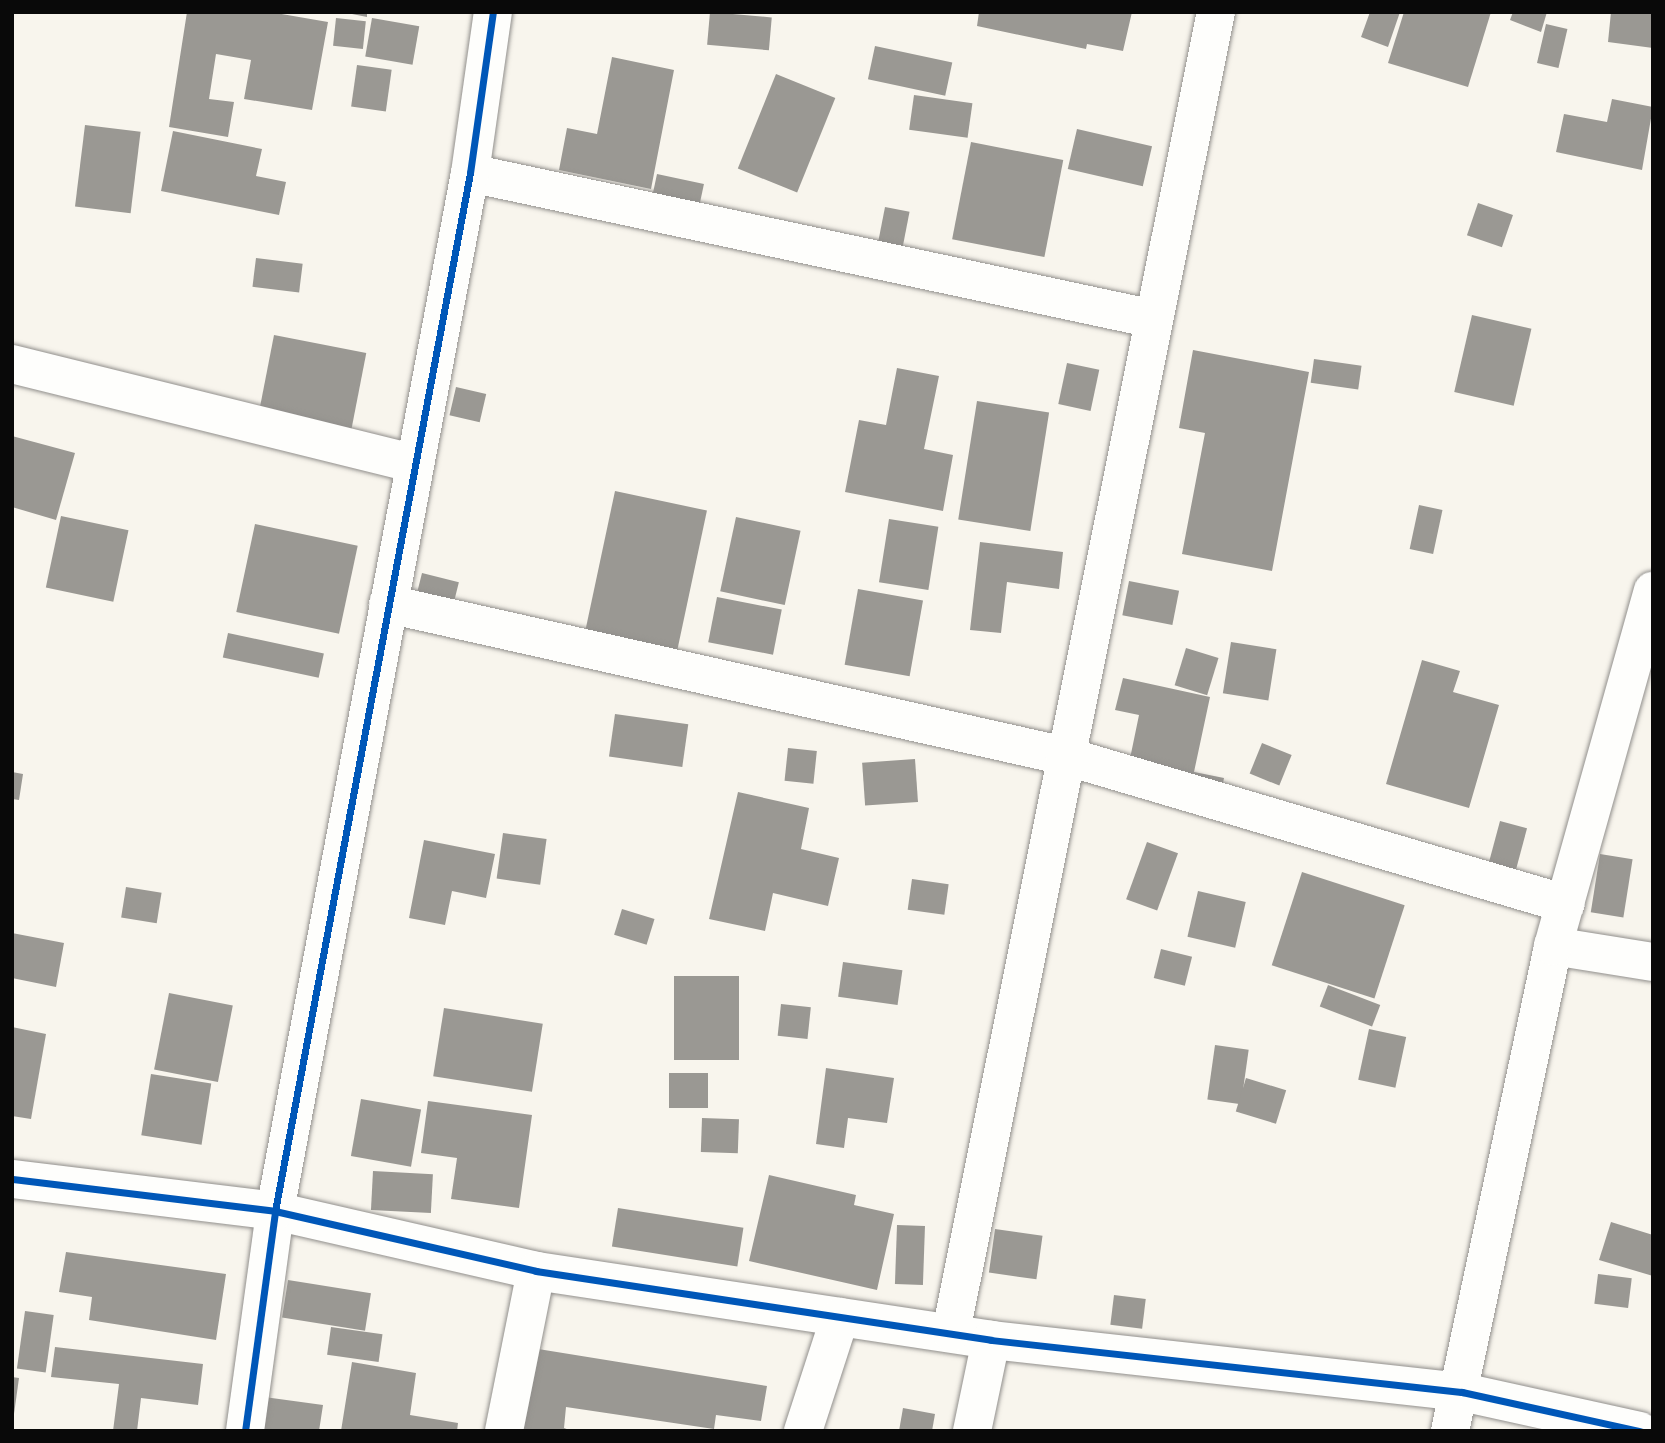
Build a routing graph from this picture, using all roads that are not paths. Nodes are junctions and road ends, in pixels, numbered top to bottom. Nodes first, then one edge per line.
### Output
1 (493, 12) edge
2 (1216, 12) edge
3 (470, 173) junction
4 (1154, 318) junction
5 (12, 364) edge
6 (415, 464) junction
7 (1653, 591) edge
8 (388, 604) junction
9 (1065, 756) junction
10 (1566, 904) junction
11 (1553, 946) junction
12 (1653, 962) edge
13 (12, 1179) edge
14 (275, 1212) junction
15 (536, 1271) junction
16 (840, 1317) junction
17 (951, 1332) junction
18 (992, 1340) junction
19 (1462, 1392) junction
20 (245, 1431) edge
21 (504, 1431) edge
22 (803, 1431) edge
23 (972, 1431) edge
24 (1450, 1431) edge
25 (1640, 1431) edge

1 - 3 street
2 - 4 street
3 - 4 street
3 - 6 street
4 - 9 street
5 - 6 street
6 - 8 street
7 - 10 street
8 - 9 street
8 - 14 street
9 - 10 street
9 - 17 street
10 - 11 street
11 - 12 street
11 - 19 street
13 - 14 street
14 - 15 street
14 - 20 street
15 - 16 street
15 - 21 street
16 - 17 street
16 - 22 street
17 - 18 street
18 - 19 street
18 - 23 street
19 - 24 street
19 - 25 street

